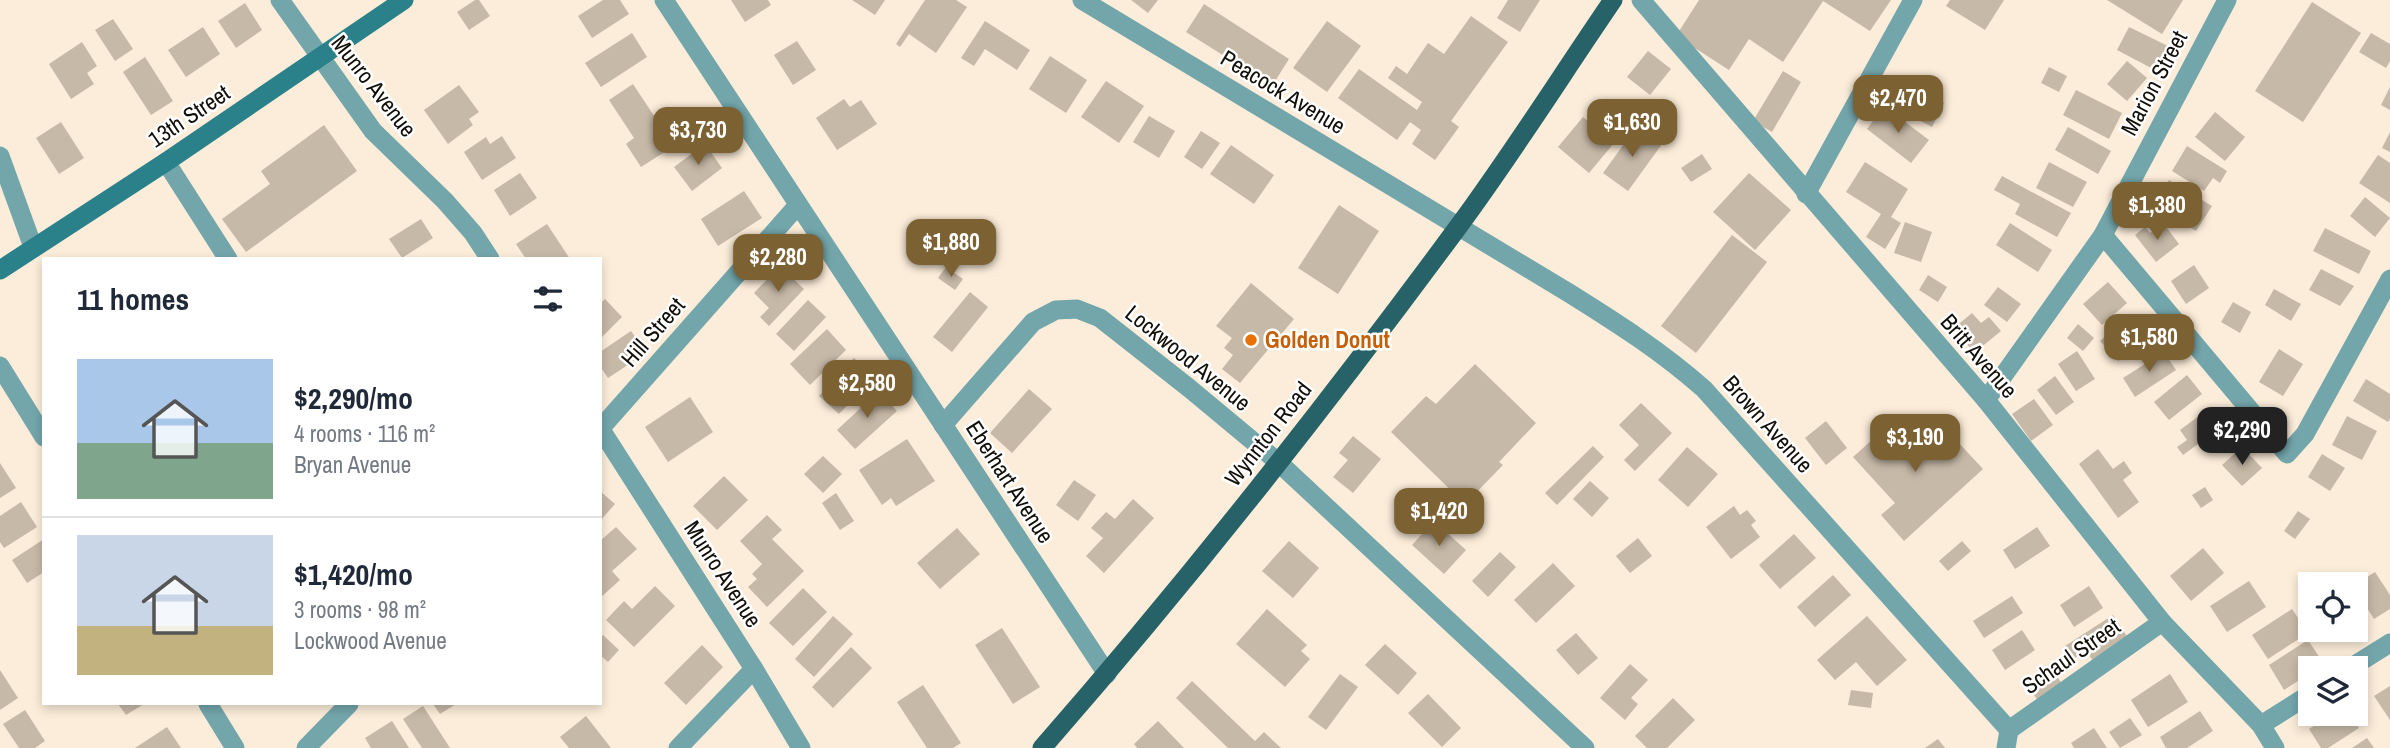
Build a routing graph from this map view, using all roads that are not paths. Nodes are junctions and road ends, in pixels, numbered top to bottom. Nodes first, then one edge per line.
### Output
1 (280, 0) edge
2 (404, 0) edge
3 (664, 0) edge
4 (1082, 0) edge
5 (1613, 0) edge
6 (1641, 0) edge
7 (1913, 0) edge
8 (2227, 0) edge
9 (319, 57) junction
10 (0, 156) edge
11 (166, 162) junction
12 (1806, 194) junction
13 (798, 205) junction
14 (1459, 226) junction
15 (2103, 235) junction
16 (33, 247) junction
17 (227, 257) edge
18 (489, 257) edge
19 (0, 270) edge
20 (2390, 279) edge
21 (0, 366) edge
22 (1986, 400) junction
23 (943, 425) junction
24 (602, 427) edge
25 (602, 432) edge
26 (42, 434) edge
27 (1278, 462) junction
28 (2162, 621) junction
29 (2390, 643) edge
30 (2368, 657) edge
31 (754, 669) junction
32 (1107, 674) junction
33 (2298, 701) edge
34 (209, 705) edge
35 (348, 705) edge
36 (2260, 725) junction
37 (2007, 739) edge
38 (235, 748) edge
39 (306, 748) edge
40 (678, 748) edge
41 (802, 748) edge
42 (1042, 748) edge
43 (1585, 748) edge
44 (2275, 748) edge

1 - 9 street, Munro Avenue
2 - 9 main road, 13th Street
3 - 13 street, Eberhart Avenue
4 - 14 street, Peacock Avenue
5 - 14 main road, Wynnton Road
6 - 12 street, Britt Avenue
7 - 12 street
8 - 15 street, Marion Street
9 - 11 main road, 13th Street
9 - 18 street, Munro Avenue
10 - 16 street
11 - 16 main road, 13th Street
11 - 17 street
12 - 22 street, Britt Avenue
13 - 23 street, Eberhart Avenue
13 - 24 street, Hill Street
14 - 27 main road, Wynnton Road
14 - 37 street, Brown Avenue
15 - 20 street
15 - 22 street, Marion Street
16 - 19 main road, 13th Street
21 - 26 street
22 - 28 street, Britt Avenue
23 - 27 street, Lockwood Avenue
23 - 32 street, Eberhart Avenue
25 - 31 street, Munro Avenue
27 - 32 main road, Wynnton Road
27 - 43 street, Lockwood Avenue
28 - 36 street, Britt Avenue
28 - 37 street, Schaul Street
29 - 30 street
31 - 40 street
31 - 41 street, Munro Avenue
32 - 42 main road, Wynnton Road
33 - 36 street
34 - 38 street
35 - 39 street
36 - 44 street, Britt Avenue

